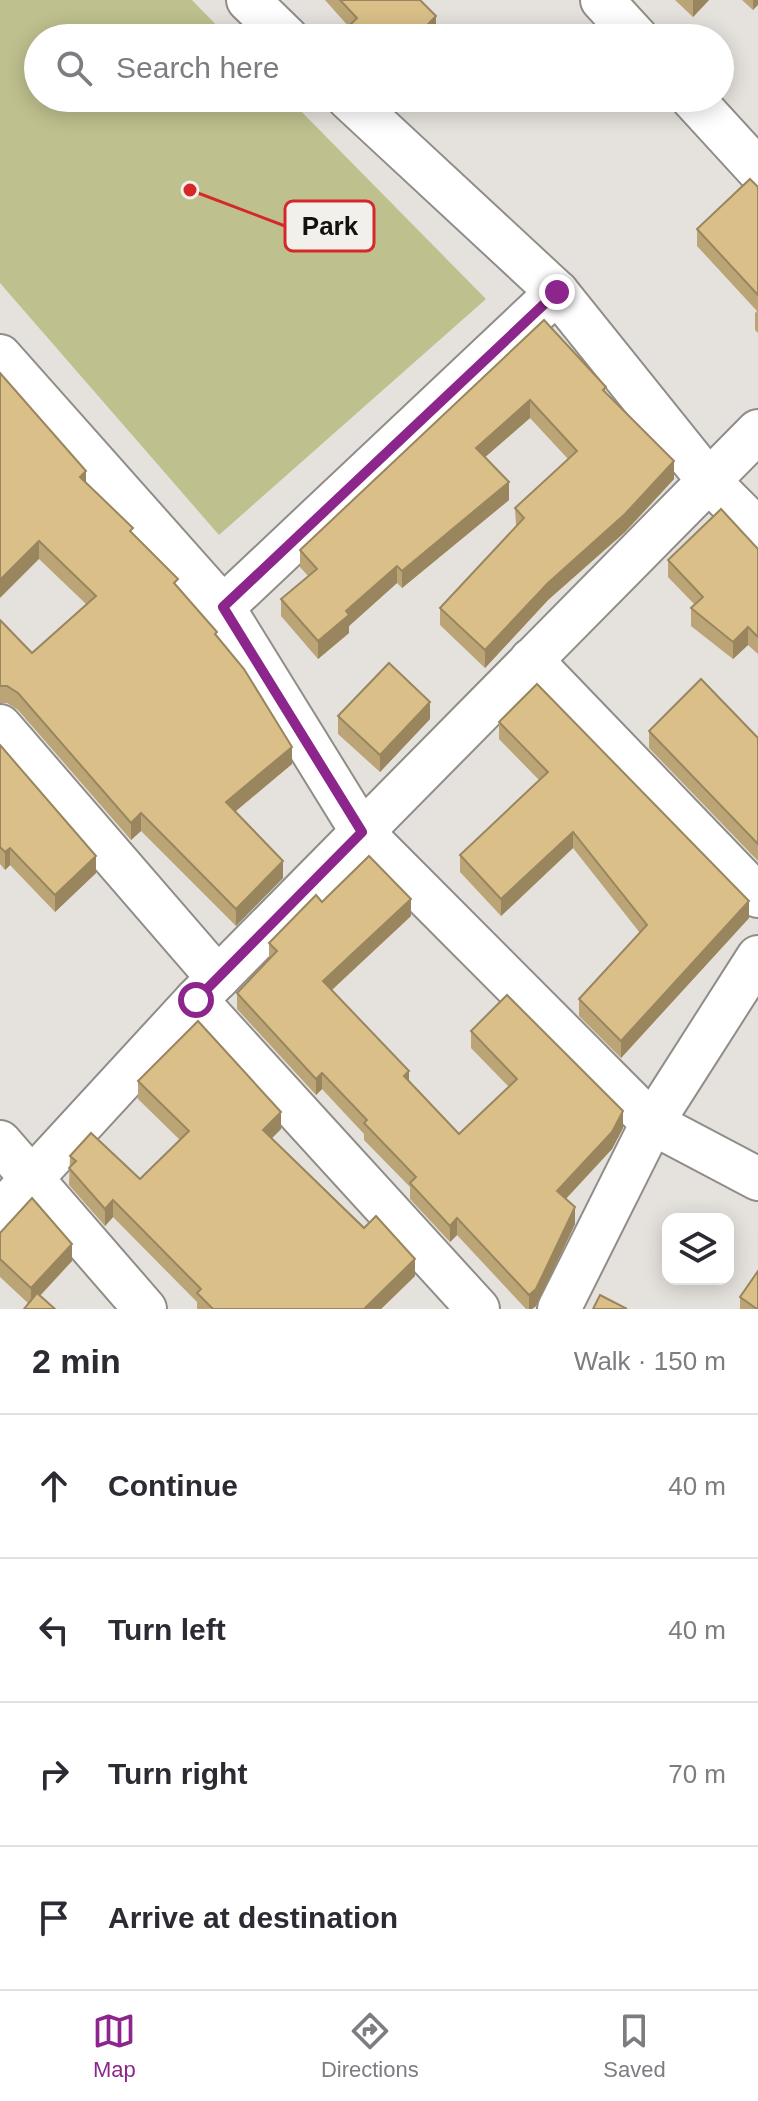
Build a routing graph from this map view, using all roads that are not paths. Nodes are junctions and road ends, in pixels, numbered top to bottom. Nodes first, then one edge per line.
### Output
1 (248, 0) edge
2 (602, 0) edge
3 (273, 24) edge
4 (624, 24) edge
5 (363, 112) edge
6 (705, 112) edge
7 (758, 170) edge
8 (557, 292) junction
9 (0, 356) edge
10 (758, 431) edge
11 (708, 480) junction
12 (758, 530) edge
13 (223, 607) junction
14 (531, 660) junction
15 (0, 726) edge
16 (362, 832) junction
17 (758, 896) edge
18 (758, 957) edge
19 (207, 989) junction
20 (652, 1123) junction
21 (0, 1142) edge
22 (30, 1179) junction
23 (758, 1179) edge
24 (0, 1213) edge
25 (145, 1309) edge
26 (478, 1309) edge
27 (559, 1309) edge

1 - 3 street
2 - 4 street
5 - 8 street
6 - 7 street
8 - 11 street
8 - 13 street
9 - 13 street
10 - 11 street
11 - 12 street
11 - 14 street
13 - 16 street
14 - 16 street
14 - 17 street
15 - 19 street
16 - 19 street
16 - 20 street
18 - 20 street
19 - 22 street
19 - 26 street
20 - 23 street
20 - 27 street
21 - 22 street
22 - 24 street
22 - 25 street

